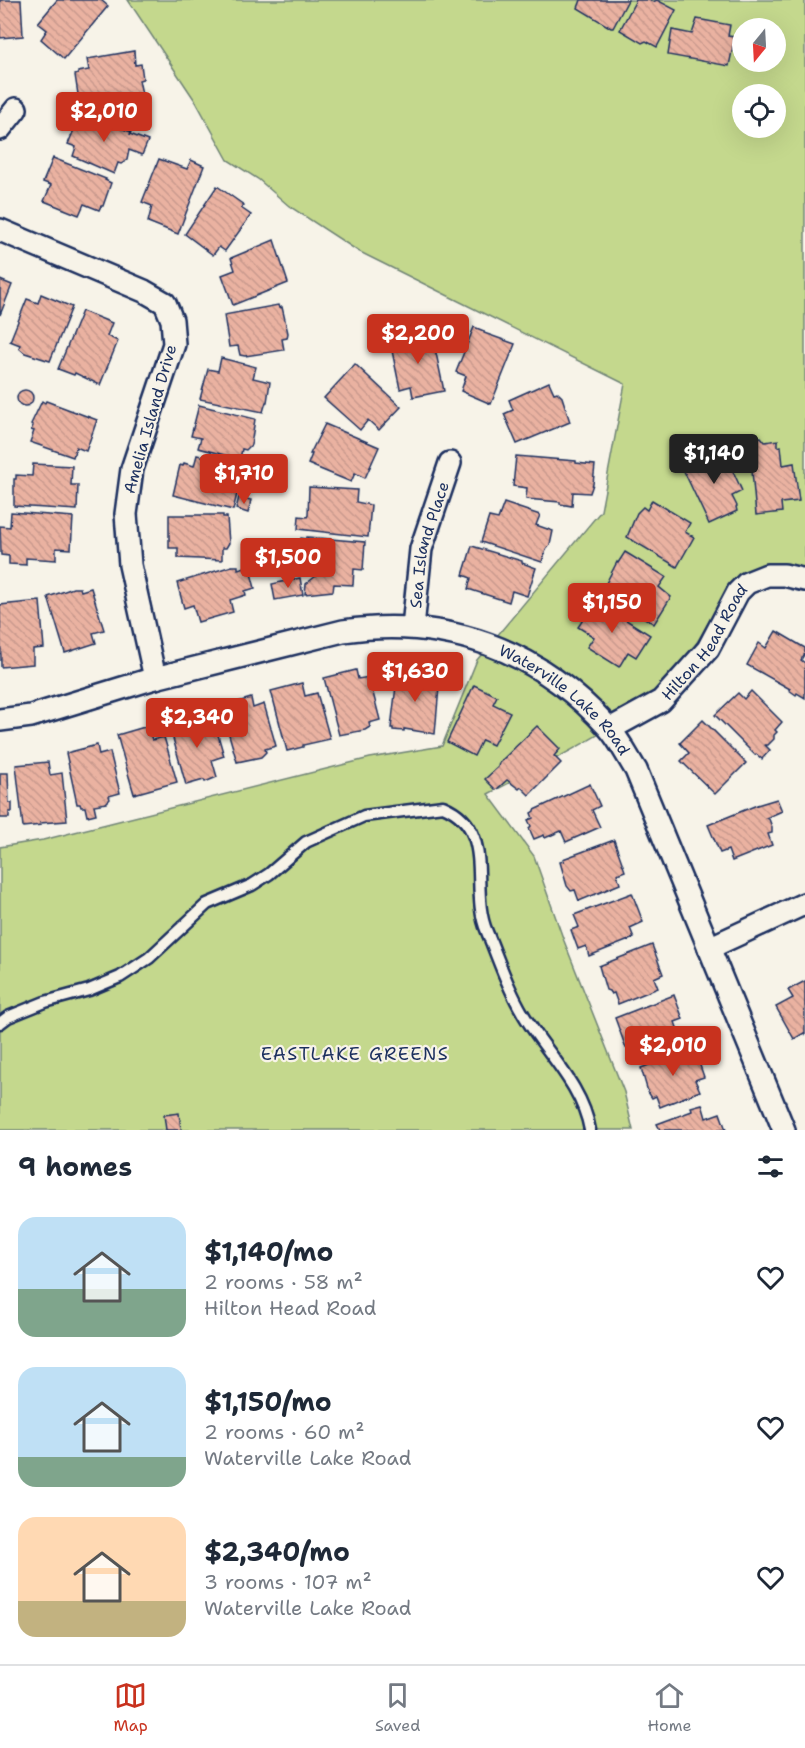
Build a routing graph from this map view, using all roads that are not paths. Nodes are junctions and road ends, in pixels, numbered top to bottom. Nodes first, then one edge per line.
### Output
1 (16, 109) dead end
2 (0, 129) edge
3 (0, 230) edge
4 (450, 463) dead end
5 (805, 580) edge
6 (413, 627) junction
7 (155, 678) junction
8 (0, 720) edge
9 (610, 729) junction
10 (804, 904) edge
11 (709, 948) junction
12 (0, 1023) edge
13 (590, 1130) edge
14 (784, 1130) edge

1 - 2 street
3 - 7 street, Amelia Island Drive
4 - 6 street, Sea Island Place
5 - 9 street, Hilton Head Road
6 - 7 street, Waterville Lake Road
6 - 9 street, Waterville Lake Road
7 - 8 street, Waterville Lake Road
9 - 11 street, Waterville Lake Road
10 - 11 street
11 - 14 street, Waterville Lake Road
12 - 13 lane

